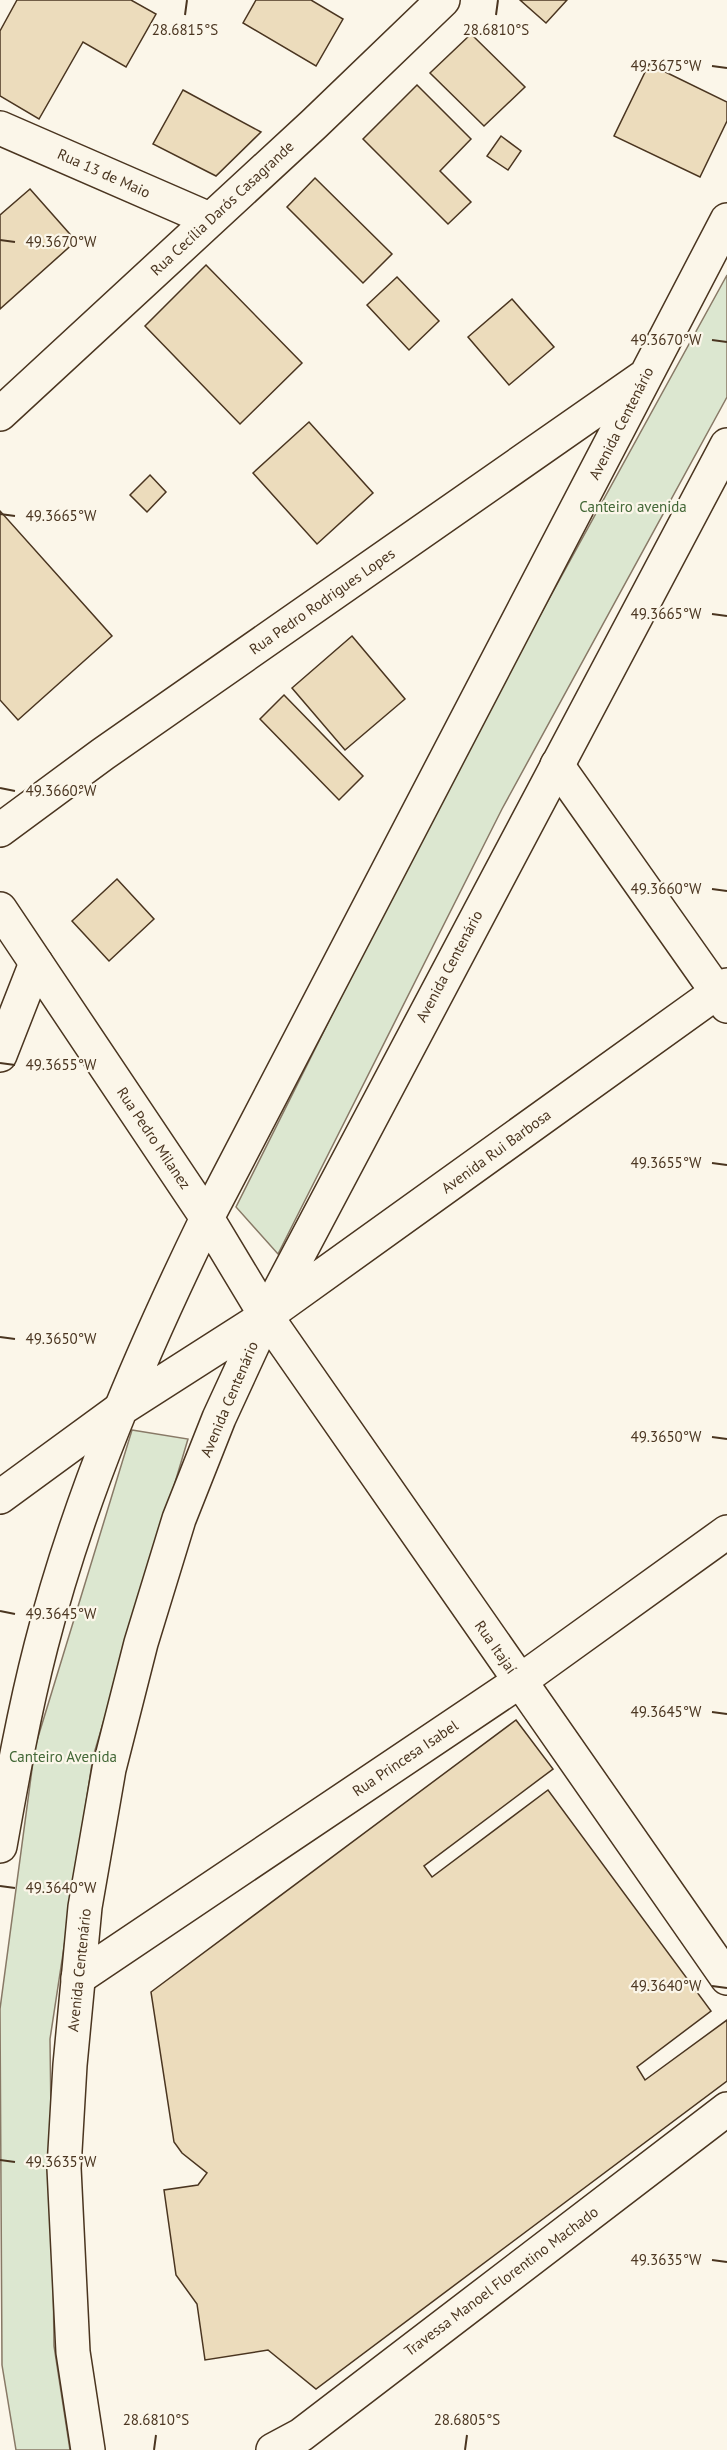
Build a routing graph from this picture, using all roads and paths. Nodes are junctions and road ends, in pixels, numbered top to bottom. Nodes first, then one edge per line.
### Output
1 (443, 0) edge
2 (0, 128) edge
3 (209, 219) junction
4 (727, 220) edge
5 (645, 375) junction
6 (0, 414) edge
7 (727, 445) edge
8 (556, 765) junction
9 (0, 830) edge
10 (0, 909) edge
11 (36, 963) junction
12 (724, 995) edge
13 (0, 1055) edge
14 (207, 1218) junction
15 (266, 1316) junction
16 (119, 1410) junction
17 (0, 1497) edge
18 (727, 1532) edge
19 (520, 1681) junction
20 (0, 1846) edge
21 (78, 1978) junction
22 (727, 1978) edge
23 (727, 2109) edge
24 (305, 2442) edge
25 (88, 2450) edge
26 (273, 2450) edge

1 - 3 main road, Rua Cecília Darós Casagrande
2 - 3 main road, Rua 13 de Maio
3 - 6 main road, Rua Cecília Darós Casagrande
4 - 5 main road, Avenida Centenário
5 - 9 main road, Rua Pedro Rodrigues Lopes
5 - 14 main road, Avenida Centenário
7 - 8 main road, Avenida Centenário
8 - 12 main road
8 - 15 main road, Avenida Centenário
10 - 11 main road, Rua Pedro Milanez
11 - 13 main road
11 - 14 main road, Rua Pedro Milanez
12 - 15 main road, Avenida Rui Barbosa
14 - 15 main road, Rua Pedro Milanez
14 - 16 main road, Avenida Centenário
15 - 16 main road, Avenida Rui Barbosa
15 - 19 main road, Rua Itajaí
15 - 21 main road, Avenida Centenário
16 - 17 main road, Avenida Rui Barbosa
16 - 20 main road, Avenida Centenário
18 - 19 main road, Rua Princesa Isabel
19 - 21 main road, Rua Princesa Isabel
19 - 22 main road, Rua Itajaí
21 - 25 main road, Avenida Centenário
23 - 24 main road, Travessa Manoel Florentino Machado
24 - 26 main road, Travessa Manoel Florentino Machado

